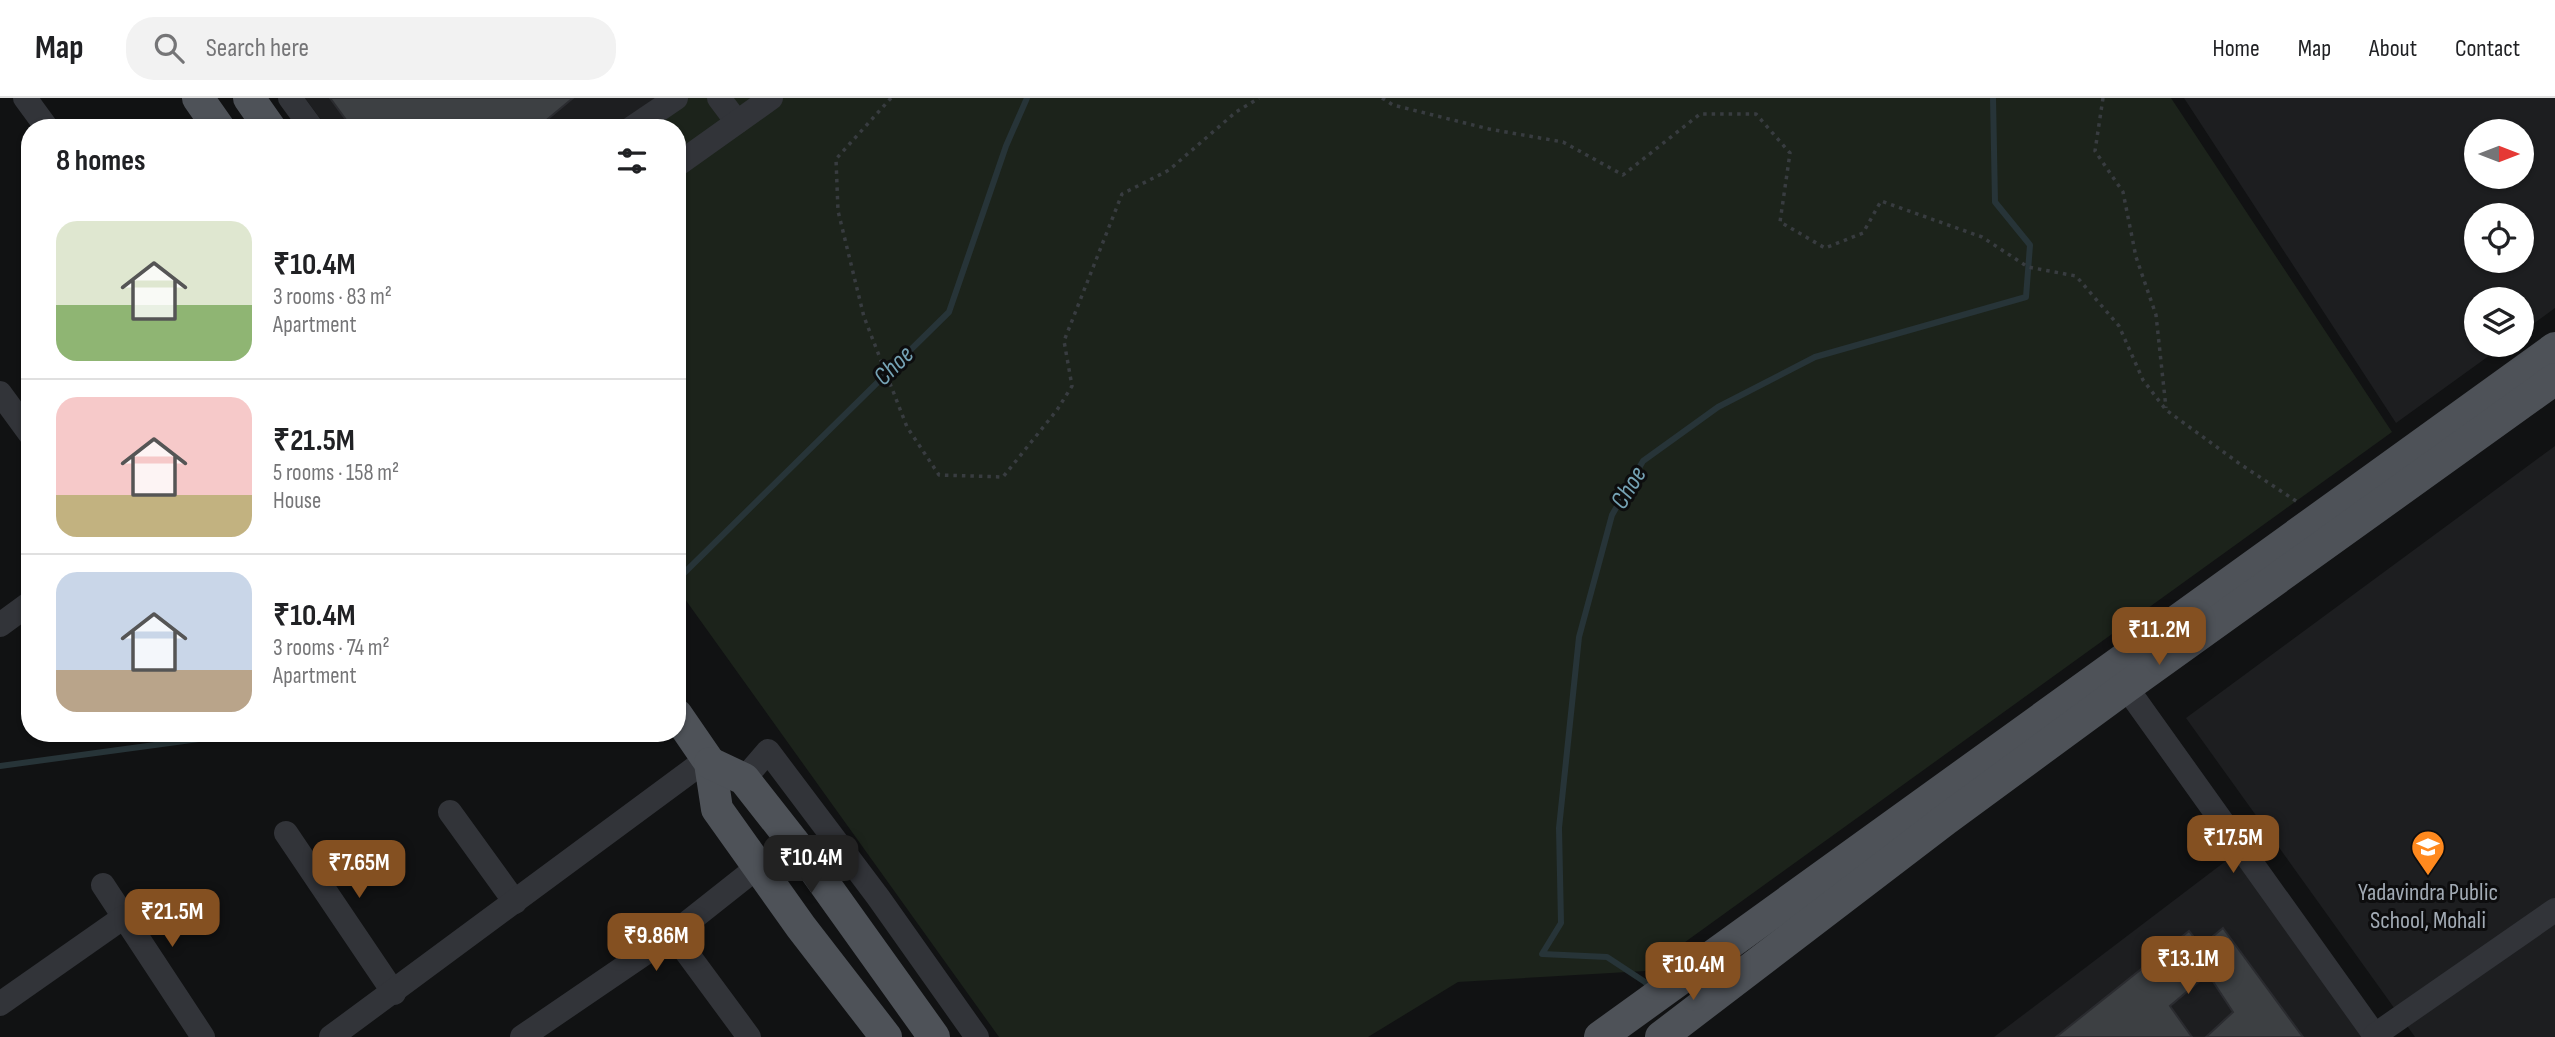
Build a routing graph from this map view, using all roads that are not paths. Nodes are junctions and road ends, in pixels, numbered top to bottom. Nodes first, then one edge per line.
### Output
1 (25, 98) edge
2 (198, 98) edge
3 (249, 98) edge
4 (290, 98) edge
5 (676, 98) edge
6 (719, 98) edge
7 (771, 98) edge
8 (40, 119) edge
9 (213, 119) edge
10 (264, 119) edge
11 (305, 119) edge
12 (645, 119) edge
13 (737, 122) junction
14 (686, 159) edge
15 (2555, 348) edge
16 (2555, 379) edge
17 (0, 393) edge
18 (21, 422) edge
19 (21, 610) edge
20 (0, 625) edge
21 (2119, 678) junction
22 (686, 728) edge
23 (709, 761) junction
24 (744, 779) junction
25 (450, 812) dead end
26 (286, 833) dead end
27 (759, 866) junction
28 (1858, 869) junction
29 (103, 885) dead end
30 (515, 902) junction
31 (2555, 910) edge
32 (124, 917) junction
33 (673, 934) junction
34 (394, 993) junction
35 (0, 1004) edge
36 (1614, 1030) edge
37 (2376, 1036) edge
38 (203, 1037) edge
39 (331, 1037) edge
40 (522, 1037) edge
41 (749, 1037) edge
42 (886, 1037) edge
43 (934, 1037) edge
44 (977, 1037) edge
45 (1661, 1037) edge

1 - 8 street
2 - 9 main road
3 - 10 main road
4 - 11 street
5 - 12 street
6 - 13 street
7 - 13 street
13 - 14 street
15 - 21 main road
16 - 21 main road
17 - 18 street
19 - 20 street
21 - 28 main road
21 - 37 street
22 - 23 main road
23 - 24 main road
23 - 27 main road
23 - 30 street
24 - 43 main road
24 - 44 street
25 - 30 street
26 - 34 street
27 - 33 street
27 - 42 main road
28 - 36 main road
28 - 45 main road
29 - 32 street
30 - 34 street
31 - 37 street
32 - 35 street
32 - 38 street
33 - 40 street
33 - 41 street
34 - 39 street

